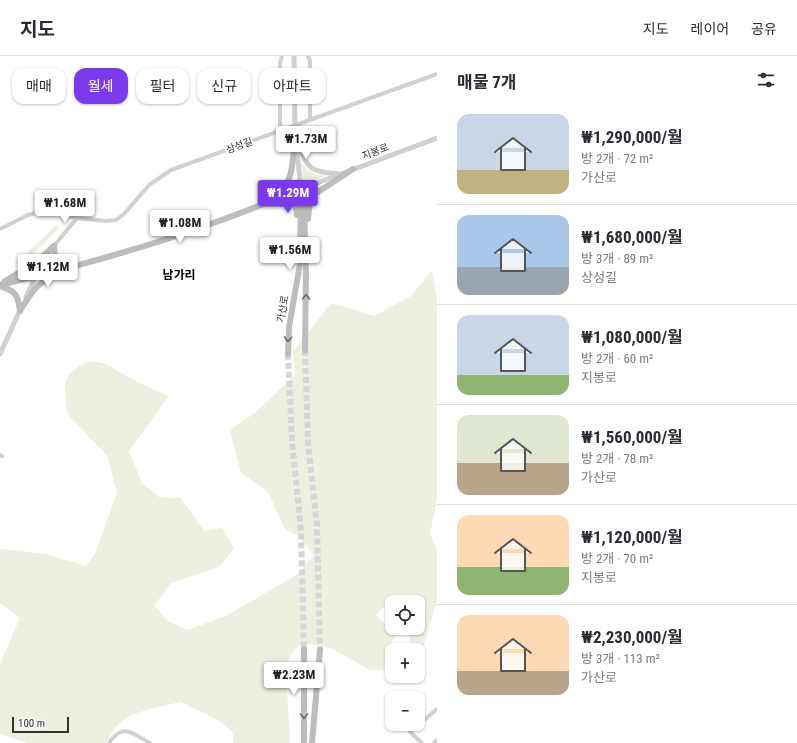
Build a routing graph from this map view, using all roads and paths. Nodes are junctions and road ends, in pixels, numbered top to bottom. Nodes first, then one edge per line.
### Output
1 (282, 56) edge
2 (308, 56) edge
3 (294, 57) dead end
4 (437, 74) edge
5 (310, 120) junction
6 (295, 129) junction
7 (280, 131) junction
8 (437, 138) edge
9 (353, 169) junction
10 (340, 174) junction
11 (301, 189) junction
12 (277, 198) junction
13 (261, 205) junction
14 (77, 218) junction
15 (0, 229) edge
16 (302, 242) junction
17 (54, 246) junction
18 (76, 266) junction
19 (36, 276) junction
20 (0, 285) edge
21 (20, 311) junction
22 (305, 350) tunnel mouth
23 (0, 354) edge
24 (288, 354) tunnel mouth
25 (304, 649) tunnel mouth
26 (320, 650) tunnel mouth
27 (437, 709) edge
28 (437, 740) edge
29 (109, 743) edge
30 (150, 743) edge
31 (304, 743) edge
32 (312, 743) edge
33 (422, 743) edge
34 (434, 743) edge

1 - 7 street
2 - 5 street
3 - 6 street
4 - 5 street, 상성길
5 - 6 street, 상성길
6 - 7 street, 상성길
6 - 10 street
6 - 11 street
6 - 12 main road
7 - 14 street, 상성길
8 - 9 street, 지봉로
9 - 10 street, 지봉로
9 - 16 main road
10 - 11 street, 지봉로
11 - 12 main road, 지봉로
11 - 16 main road, 가산로
12 - 13 main road, 지봉로
13 - 16 main road
13 - 18 main road, 지봉로
14 - 15 street, 상성길
14 - 17 street
22 -> 16 main road, 가산로
16 -> 24 main road, 가산로
17 - 18 main road
17 - 19 street
17 - 20 main road
18 - 19 main road, 지봉로
18 - 21 main road
19 - 20 main road, 지봉로
19 - 21 street
20 - 21 main road
21 - 23 street
25 -> 31 main road
26 - 32 main road
27 - 33 street
28 - 34 street
29 - 30 street

